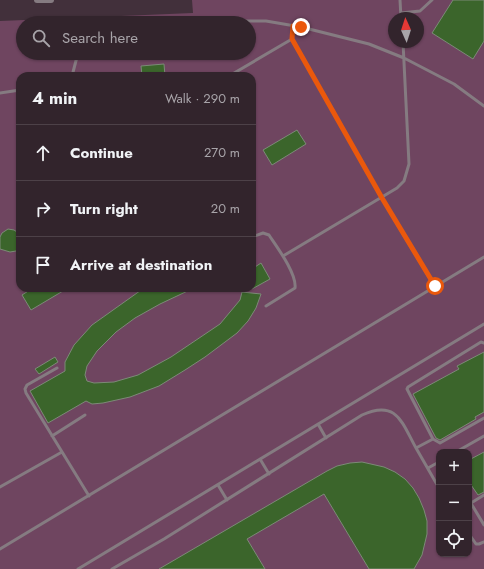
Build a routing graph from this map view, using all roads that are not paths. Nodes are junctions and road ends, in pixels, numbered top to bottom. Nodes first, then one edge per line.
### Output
1 (37, 0) edge
2 (51, 0) edge
3 (400, 0) edge
4 (432, 0) edge
5 (401, 12) edge
6 (410, 12) edge
7 (256, 21) edge
8 (293, 26) junction
9 (292, 39) junction
10 (403, 48) edge
11 (404, 58) junction
12 (76, 60) edge
13 (73, 72) edge
14 (236, 72) edge
15 (16, 91) edge
16 (0, 93) edge
17 (484, 106) edge
18 (382, 198) junction
19 (256, 236) edge
20 (283, 256) junction
21 (484, 257) edge
22 (435, 286) junction
23 (266, 306) dead end
24 (484, 324) edge
25 (484, 343) edge
26 (56, 368) dead end
27 (84, 415) dead end
28 (484, 418) edge
29 (318, 424) junction
30 (52, 436) junction
31 (484, 436) edge
32 (326, 438) junction
33 (433, 439) junction
34 (416, 448) junction
35 (461, 449) edge
36 (62, 452) junction
37 (260, 459) junction
38 (436, 464) edge
39 (428, 468) junction
40 (269, 474) junction
41 (218, 485) junction
42 (438, 485) edge
43 (0, 487) edge
44 (484, 495) edge
45 (89, 496) junction
46 (227, 500) junction
47 (472, 501) edge
48 (472, 505) edge
49 (484, 525) edge
50 (472, 538) edge
51 (484, 542) edge
52 (0, 549) edge
53 (78, 569) edge
54 (112, 569) edge

1 - 2 street
3 - 5 lane
4 - 6 lane
7 - 8 lane
8 - 9 lane
8 - 11 lane
9 - 14 lane
9 - 18 lane
10 - 11 lane
11 - 17 lane
11 - 18 lane
12 - 13 lane
15 - 16 lane
18 - 20 lane
18 - 22 lane
19 - 20 lane
20 - 23 lane
21 - 22 lane
22 - 45 lane
24 - 29 lane
25 - 33 lane
26 - 30 lane
27 - 30 lane
28 - 33 lane
29 - 32 lane
29 - 37 lane
30 - 36 lane
31 - 35 lane
32 - 34 lane
32 - 40 lane
33 - 34 lane
34 - 39 lane
36 - 43 lane
36 - 45 lane
37 - 40 lane
37 - 41 lane
38 - 39 lane
39 - 42 lane
40 - 46 lane
41 - 46 lane
41 - 53 lane
44 - 47 lane
45 - 52 lane
46 - 54 lane
48 - 49 lane
50 - 51 lane

